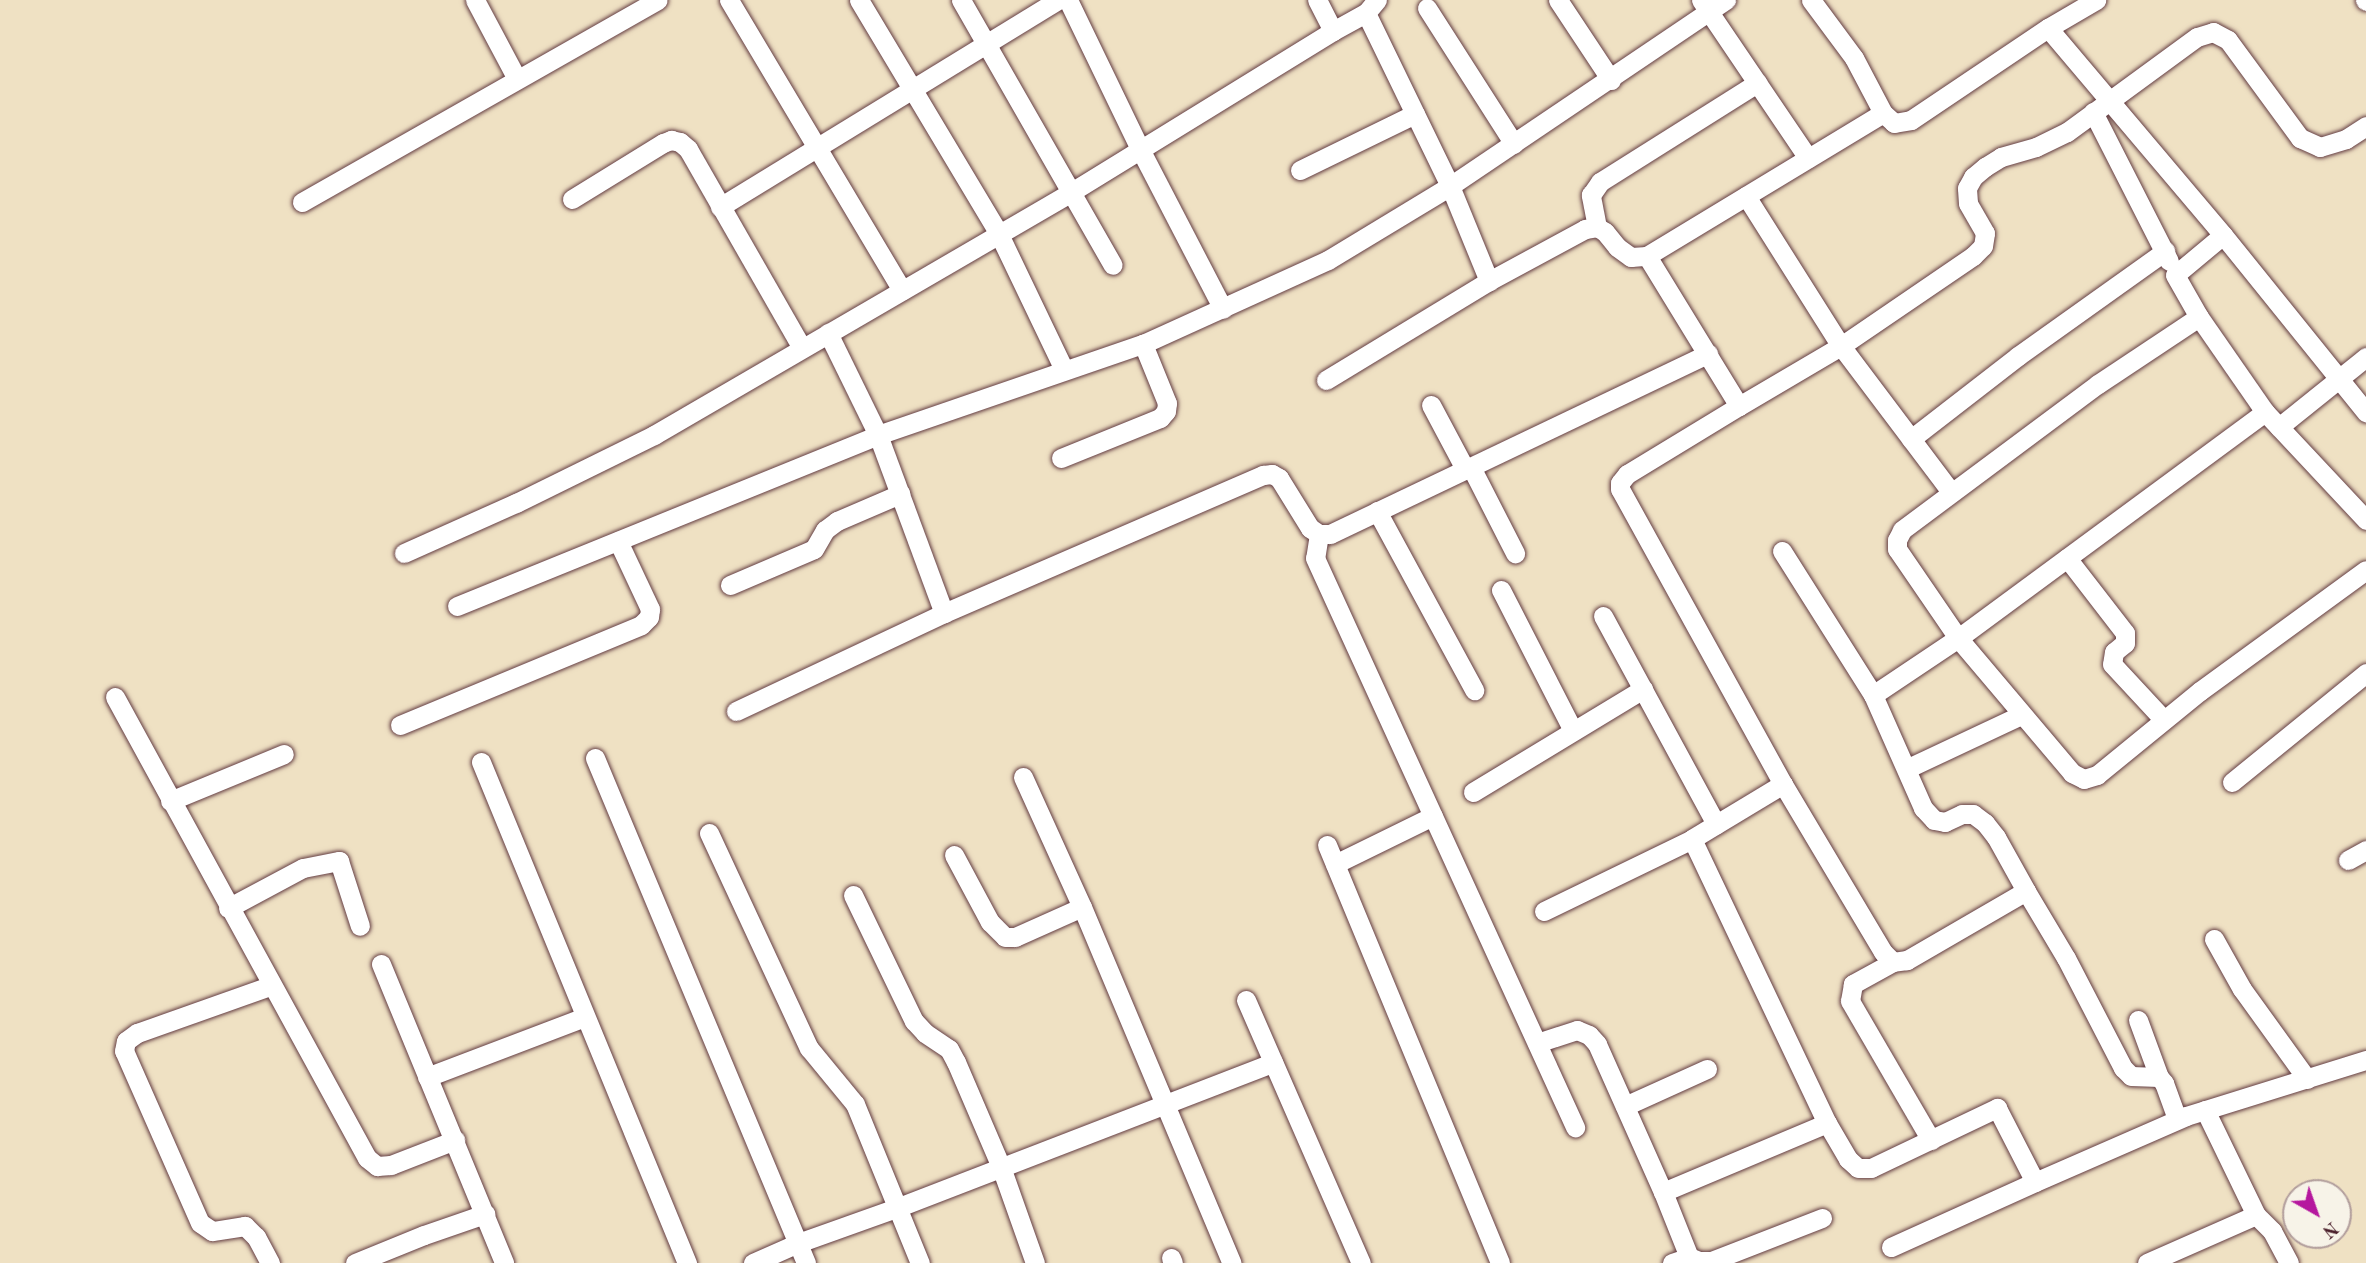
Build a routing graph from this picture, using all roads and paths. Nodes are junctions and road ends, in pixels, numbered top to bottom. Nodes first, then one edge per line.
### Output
1 (475, 0) edge
2 (658, 0) edge
3 (729, 0) edge
4 (859, 0) edge
5 (961, 0) edge
6 (1058, 0) edge
7 (1068, 0) edge
8 (1317, 0) edge
9 (1558, 0) edge
10 (1726, 0) edge
11 (1811, 0) edge
12 (2096, 0) edge
13 (1372, 6) edge
14 (1705, 6) edge
15 (1427, 8) dead end
16 (2048, 28) junction
17 (1333, 31) junction
18 (989, 45) junction
19 (517, 79) junction
20 (1611, 80) junction
21 (1757, 83) junction
22 (914, 91) junction
23 (2101, 107) junction
24 (1882, 113) junction
25 (1415, 114) junction
26 (2366, 126) edge
27 (1514, 144) junction
28 (816, 149) junction
29 (1140, 149) junction
30 (1808, 158) junction
31 (1300, 170) dead end
32 (1450, 186) junction
33 (1073, 191) junction
34 (1746, 196) junction
35 (572, 199) dead end
36 (302, 202) dead end
37 (720, 207) junction
38 (1597, 227) junction
39 (998, 232) junction
40 (2223, 235) junction
41 (2165, 251) junction
42 (1647, 256) junction
43 (1113, 265) dead end
44 (2175, 275) junction
45 (1489, 281) junction
46 (901, 290) junction
47 (1223, 309) junction
48 (2199, 317) junction
49 (828, 333) junction
50 (1143, 344) junction
51 (1841, 346) junction
52 (802, 348) junction
53 (1708, 354) junction
54 (2366, 357) edge
55 (1064, 370) junction
56 (2339, 379) junction
57 (1326, 380) dead end
58 (1431, 405) dead end
59 (1739, 406) junction
60 (2265, 412) junction
61 (2366, 412) edge
62 (2279, 427) junction
63 (878, 435) junction
64 (1911, 439) junction
65 (1061, 458) dead end
66 (1468, 468) junction
67 (1951, 492) junction
68 (900, 494) junction
69 (1377, 511) junction
70 (2366, 520) edge
71 (1319, 534) junction
72 (618, 541) junction
73 (1782, 551) dead end
74 (404, 553) dead end
75 (1515, 553) dead end
76 (2067, 558) junction
77 (2366, 570) edge
78 (730, 585) dead end
79 (1501, 590) dead end
80 (457, 606) dead end
81 (944, 613) junction
82 (1603, 616) dead end
83 (1958, 638) junction
84 (2366, 673) edge
85 (1643, 689) junction
86 (1475, 690) dead end
87 (1873, 695) junction
88 (114, 697) dead end
89 (736, 711) dead end
90 (2021, 715) junction
91 (2164, 720) junction
92 (400, 725) dead end
93 (1573, 731) junction
94 (284, 754) dead end
95 (595, 758) dead end
96 (481, 762) dead end
97 (1908, 768) junction
98 (1023, 777) dead end
99 (2232, 782) dead end
100 (1783, 784) junction
101 (1474, 792) dead end
102 (170, 801) junction
103 (1433, 816) junction
104 (1716, 824) junction
105 (709, 834) dead end
106 (1692, 839) junction
107 (1327, 845) dead end
108 (2366, 850) edge
109 (954, 855) dead end
110 (2348, 860) dead end
111 (1335, 864) junction
112 (2026, 891) junction
113 (853, 895) dead end
114 (1082, 907) junction
115 (228, 908) junction
116 (1544, 911) dead end
117 (360, 926) dead end
118 (2214, 939) dead end
119 (1893, 962) junction
120 (381, 964) dead end
121 (270, 986) junction
122 (1246, 1000) dead end
123 (585, 1017) junction
124 (2137, 1020) dead end
125 (1537, 1043) junction
126 (2366, 1060) edge
127 (1273, 1063) junction
128 (1707, 1069) dead end
129 (427, 1077) junction
130 (2159, 1077) junction
131 (2308, 1079) junction
132 (1165, 1106) junction
133 (1625, 1106) junction
134 (2205, 1110) junction
135 (2177, 1119) junction
136 (1827, 1123) junction
137 (1574, 1127) dead end
138 (455, 1140) junction
139 (1931, 1140) junction
140 (1000, 1167) junction
141 (2035, 1182) junction
142 (1663, 1192) junction
143 (899, 1207) junction
144 (485, 1214) junction
145 (2256, 1215) junction
146 (1822, 1218) dead end
147 (798, 1243) junction
148 (1891, 1247) dead end
149 (1681, 1260) edge
150 (270, 1263) edge
151 (355, 1263) edge
152 (504, 1263) edge
153 (687, 1263) edge
154 (753, 1263) edge
155 (806, 1263) edge
156 (920, 1263) edge
157 (1035, 1263) edge
158 (1231, 1263) edge
159 (1361, 1263) edge
160 (1500, 1263) edge
161 (2147, 1263) edge
162 (2289, 1263) edge

1 - 19 street
2 - 19 street
3 - 28 street
4 - 22 street
5 - 18 street
6 - 18 street
7 - 29 street
8 - 17 street
9 - 20 street
10 - 14 street
11 - 24 street
12 - 16 street
13 - 17 street
13 - 25 street
14 - 20 street
14 - 21 street
15 - 27 street
16 - 23 street
16 - 24 street
17 - 29 street
18 - 22 street
18 - 33 street
19 - 36 street
20 - 27 street
21 - 30 street
21 - 38 street
22 - 28 street
22 - 39 street
23 - 26 street
23 - 40 street
23 - 41 street
23 - 51 street
24 - 30 street
25 - 31 street
25 - 32 street
27 - 32 street
28 - 37 street
28 - 46 street
29 - 33 street
29 - 47 street
30 - 34 street
32 - 45 street
32 - 47 street
33 - 39 street
33 - 43 street
34 - 42 street
34 - 51 street
35 - 37 street
37 - 52 street
38 - 42 street
38 - 45 street
39 - 46 street
39 - 55 street
40 - 44 street
40 - 56 street
41 - 44 street
41 - 64 street
42 - 53 street
44 - 48 street
45 - 57 street
46 - 49 street
47 - 50 street
48 - 60 street
48 - 67 street
49 - 52 street
49 - 63 street
50 - 55 street
50 - 65 street
51 - 59 street
51 - 64 street
52 - 74 street
53 - 59 street
53 - 66 street
54 - 56 street
55 - 63 street
56 - 61 street
56 - 62 street
58 - 66 street
59 - 100 street
60 - 62 street
60 - 76 street
62 - 70 street
63 - 68 street
63 - 72 street
64 - 67 street
66 - 69 street
66 - 75 street
67 - 83 street
68 - 78 street
68 - 81 street
69 - 71 street
69 - 86 street
71 - 81 street
71 - 103 street
72 - 80 street
72 - 92 street
73 - 87 street
76 - 83 street
76 - 91 street
77 - 91 street
79 - 93 street
81 - 89 street
82 - 85 street
83 - 87 street
83 - 90 street
84 - 99 street
85 - 93 street
85 - 104 street
87 - 97 street
88 - 102 street
90 - 91 street
90 - 97 street
93 - 101 street
94 - 102 street
95 - 147 street
96 - 123 street
97 - 112 street
98 - 114 street
100 - 104 street
100 - 119 street
102 - 115 street
103 - 111 street
103 - 125 street
104 - 106 street
105 - 143 street
106 - 116 street
106 - 136 street
107 - 111 street
108 - 110 street
109 - 114 street
111 - 160 street
112 - 119 street
112 - 130 street
113 - 140 street
114 - 132 street
115 - 117 street
115 - 121 street
118 - 131 street
119 - 139 street
120 - 129 street
121 - 138 street
121 - 150 street
122 - 127 street
123 - 129 street
123 - 153 street
124 - 130 street
125 - 133 street
125 - 137 street
126 - 131 street
127 - 132 street
127 - 159 street
128 - 133 street
129 - 138 street
130 - 135 street
131 - 134 street
132 - 140 street
132 - 158 street
133 - 142 street
134 - 135 street
134 - 145 street
135 - 141 street
136 - 139 street
136 - 142 street
138 - 144 street
139 - 141 street
140 - 143 street
140 - 157 street
141 - 148 street
142 - 149 street
143 - 147 street
143 - 156 street
144 - 151 street
144 - 152 street
145 - 161 street
145 - 162 street
146 - 149 street
147 - 154 street
147 - 155 street

